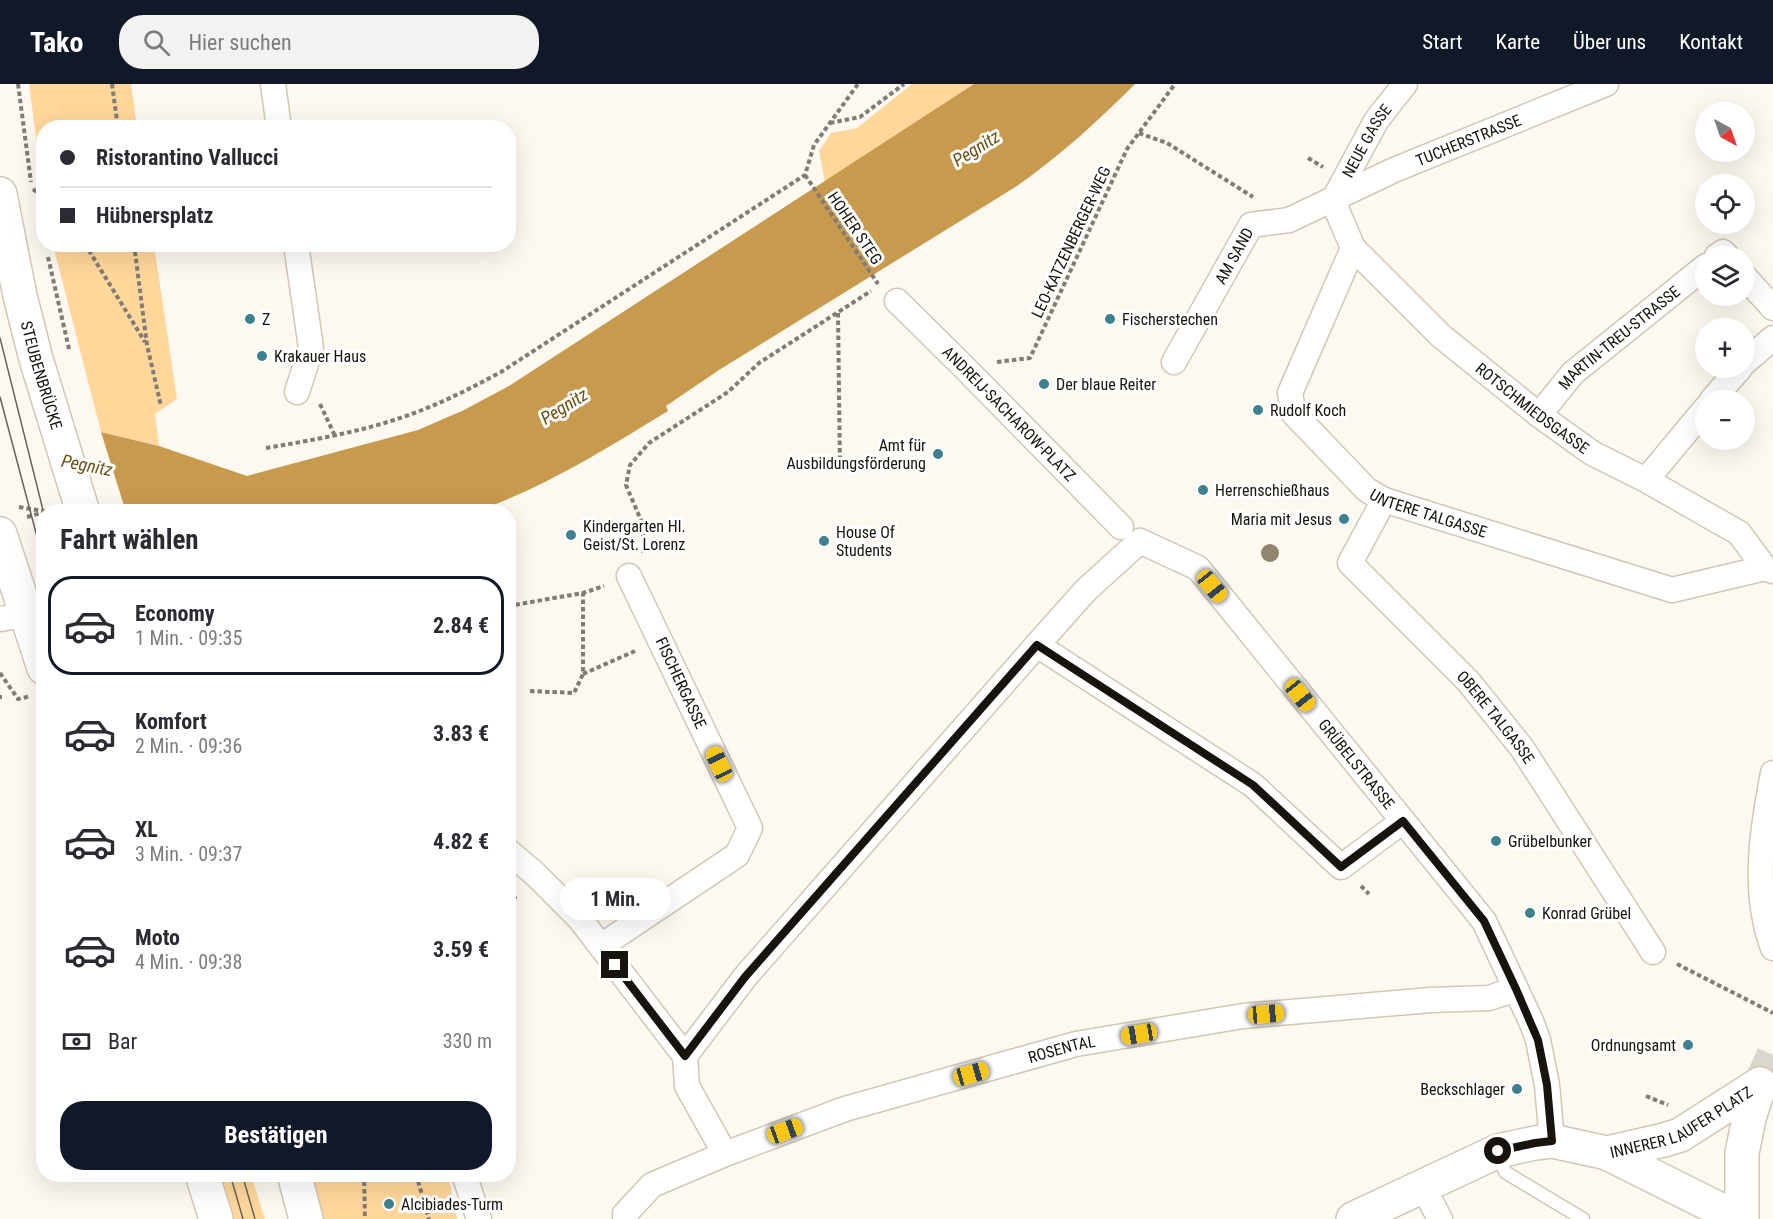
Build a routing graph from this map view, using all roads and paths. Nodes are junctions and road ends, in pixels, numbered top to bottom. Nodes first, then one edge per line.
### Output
1 (18, 84) edge
2 (112, 84) edge
3 (273, 84) edge
4 (858, 84) edge
5 (904, 84) edge
6 (1175, 84) edge
7 (1405, 84) edge
8 (1606, 84) edge
9 (117, 120) edge
10 (278, 120) edge
11 (830, 123) junction
12 (1139, 133) junction
13 (805, 175) junction
14 (32, 188) junction
15 (36, 191) edge
16 (0, 194) edge
17 (34, 198) dead end
18 (1333, 201) junction
19 (1289, 220) junction
20 (4, 242) edge
21 (1353, 248) junction
22 (90, 252) edge
23 (135, 252) edge
24 (297, 252) edge
25 (48, 256) dead end
26 (1695, 275) edge
27 (1755, 288) edge
28 (888, 294) junction
29 (1773, 308) edge
30 (838, 313) junction
31 (1773, 338) edge
32 (147, 345) junction
33 (1755, 354) edge
34 (71, 357) dead end
35 (1174, 362) dead end
36 (963, 366) junction
37 (1731, 378) edge
38 (1721, 390) edge
39 (297, 392) dead end
40 (160, 406) dead end
41 (1539, 415) junction
42 (1695, 421) edge
43 (266, 448) dead end
44 (840, 469) dead end
45 (1647, 480) junction
46 (1384, 500) junction
47 (80, 504) edge
48 (36, 508) edge
49 (8, 534) edge
50 (1130, 534) junction
51 (1769, 569) edge
52 (629, 576) junction
53 (583, 593) junction
54 (516, 605) edge
55 (23, 616) edge
56 (660, 639) junction
57 (1037, 645) junction
58 (36, 648) edge
59 (0, 674) edge
60 (584, 674) junction
61 (530, 691) dead end
62 (18, 699) dead end
63 (1773, 774) edge
64 (1403, 821) junction
65 (516, 858) edge
66 (601, 946) junction
67 (1773, 948) edge
68 (1653, 952) joint
69 (1516, 989) junction
70 (1773, 1013) edge
71 (685, 1056) junction
72 (1552, 1141) junction
73 (1498, 1151) junction
74 (1607, 1153) junction
75 (725, 1154) junction
76 (204, 1182) edge
77 (296, 1182) edge
78 (364, 1182) edge
79 (419, 1182) edge
80 (467, 1182) edge
81 (1423, 1187) junction
82 (216, 1219) edge
83 (306, 1219) edge
84 (365, 1219) edge
85 (429, 1219) edge
86 (479, 1219) edge
87 (625, 1219) edge
88 (1353, 1219) edge
89 (1440, 1219) edge
90 (1583, 1219) edge
91 (1740, 1219) edge

1 - 14 path
2 - 9 path
3 - 10 street
4 - 11 path
5 - 11 path
6 - 12 path, LEO-KATZENBERGER-WEG
7 - 18 street, NEUE GASSE
8 - 18 street, TUCHERSTRASSE
11 - 13 path
12 - 19 path
12 - 36 path, LEO-KATZENBERGER-WEG
13 - 28 path, HOHER STEG
13 - 43 path
14 - 15 path
14 - 17 path
16 - 20 street, STEUBENBRÜCKE
18 - 19 street, AM SAND
18 - 21 street, ROTSCHMIEDSGASSE
19 - 35 street, AM SAND
20 - 47 street, STEUBENBRÜCKE
21 - 41 street, ROTSCHMIEDSGASSE
21 - 46 street, UNTERE TALGASSE
22 - 32 path
23 - 32 path
24 - 39 street
25 - 34 path
26 - 41 street, MARTIN-TREU-STRASSE
27 - 29 street
28 - 30 path
28 - 36 street, ANDREIJ-SACHAROW-PLATZ
30 - 44 path
30 - 52 path
31 - 33 street
32 - 40 path
36 - 50 street, ANDREIJ-SACHAROW-PLATZ
37 - 38 street
41 - 45 street, ROTSCHMIEDSGASSE
42 - 45 street
45 - 51 street, ROTSCHMIEDSGASSE
46 - 51 street, UNTERE TALGASSE
46 - 68 street, OBERE TALGASSE
48 - 49 path
49 - 55 street
50 - 57 street
50 - 64 street, GRÜBELSTRASSE
52 - 53 path
52 - 56 street, FISCHERGASSE
53 - 54 path
53 - 60 path
55 - 58 street
56 - 60 path
56 - 66 street, FISCHERGASSE
57 - 64 street
57 - 71 street
59 - 62 path
60 - 61 path
63 - 67 street
64 - 69 street, GRÜBELSTRASSE
65 - 66 street
66 - 71 street
68 - 70 path
69 - 72 street
69 - 75 street, ROSENTAL
71 - 75 street
72 - 73 street
72 - 74 street
73 - 81 street
73 - 90 lane
74 - 91 street, INNERER LAUFER PLATZ
74 - 91 street, INNERER LAUFER PLATZ
75 - 87 street, ROSENTAL
76 - 82 street
77 - 83 street
78 - 84 path
79 - 85 path
80 - 86 street
81 - 88 street
81 - 89 street

